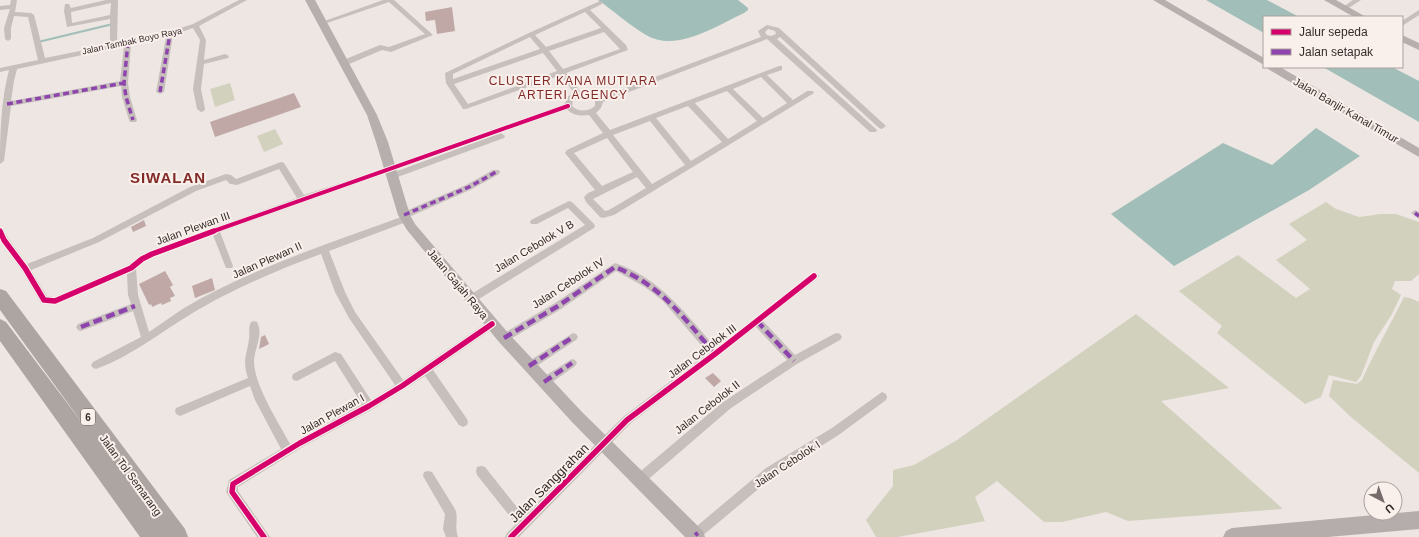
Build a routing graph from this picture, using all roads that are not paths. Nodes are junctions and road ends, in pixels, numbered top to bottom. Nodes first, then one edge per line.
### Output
1 (114, 0) edge
2 (244, 0) edge
3 (310, 0) edge
4 (390, 0) edge
5 (1158, 0) edge
6 (1329, 0) edge
7 (1358, 0) edge
8 (14, 3) edge
9 (600, 3) dead end
10 (0, 8) edge
11 (1345, 8) junction
12 (585, 9) junction
13 (1419, 12) edge
14 (11, 14) junction
15 (114, 16) junction
16 (1359, 16) edge
17 (7, 23) junction
18 (322, 23) junction
19 (1403, 23) edge
20 (0, 25) edge
21 (195, 25) junction
22 (606, 29) junction
23 (170, 34) junction
24 (531, 34) junction
25 (780, 34) junction
26 (769, 38) junction
27 (8, 39) dead end
28 (1403, 39) edge
29 (128, 42) junction
30 (113, 45) junction
31 (1419, 47) edge
32 (546, 51) junction
33 (225, 56) dead end
34 (42, 61) junction
35 (474, 61) junction
36 (1263, 61) edge
37 (344, 63) junction
38 (200, 64) junction
39 (14, 67) junction
40 (779, 68) dead end
41 (1274, 68) edge
42 (0, 70) edge
43 (482, 72) junction
44 (562, 72) junction
45 (763, 75) junction
46 (124, 83) junction
47 (450, 83) junction
48 (728, 88) junction
49 (160, 92) dead end
50 (810, 93) dead end
51 (578, 94) junction
52 (600, 100) junction
53 (5, 102) edge
54 (690, 103) junction
55 (792, 104) junction
56 (569, 108) junction
57 (201, 109) dead end
58 (591, 112) junction
59 (652, 118) junction
60 (133, 120) dead end
61 (762, 122) junction
62 (882, 126) dead end
63 (874, 130) dead end
64 (608, 134) junction
65 (727, 143) junction
66 (1419, 153) edge
67 (0, 161) edge
68 (690, 165) junction
69 (496, 172) dead end
70 (638, 172) junction
71 (391, 173) junction
72 (651, 189) junction
73 (600, 191) junction
74 (302, 199) junction
75 (405, 217) junction
76 (534, 222) dead end
77 (215, 230) junction
78 (0, 231) edge
79 (324, 249) junction
80 (229, 266) dead end
81 (25, 268) junction
82 (132, 268) junction
83 (814, 276) dead end
84 (0, 296) edge
85 (470, 299) junction
86 (135, 306) junction
87 (757, 321) junction
88 (492, 324) junction
89 (254, 326) dead end
90 (0, 327) edge
91 (80, 327) dead end
92 (573, 337) dead end
93 (837, 337) dead end
94 (504, 338) junction
95 (146, 339) junction
96 (715, 354) junction
97 (794, 361) junction
98 (572, 363) dead end
99 (96, 365) dead end
100 (530, 366) junction
101 (426, 369) junction
102 (297, 377) dead end
103 (253, 380) junction
104 (544, 382) junction
105 (402, 386) junction
106 (882, 396) dead end
107 (369, 406) junction
108 (180, 411) dead end
109 (463, 422) dead end
110 (604, 444) junction
111 (288, 451) junction
112 (481, 471) dead end
113 (428, 476) dead end
114 (640, 479) junction
115 (1419, 520) edge
116 (524, 524) junction
117 (696, 536) edge
118 (153, 537) edge
119 (177, 537) edge
120 (264, 537) edge
121 (452, 537) edge
122 (511, 537) edge
123 (1232, 537) edge

1 - 15 street
1 - 15 street
2 - 21 street, Jalan Tambak Boyo Raya
3 - 18 main road, Jalan Gajah Raya
4 - 18 street
4 - 37 street
5 - 36 main road
6 - 11 main road
7 - 11 street
8 - 10 street
8 - 14 street
9 - 12 street
11 - 16 main road
12 - 22 street
12 - 24 street
13 - 19 street
14 - 17 street
14 - 34 street
15 - 30 street
17 - 20 street
17 - 27 street
18 - 37 main road, Jalan Gajah Raya
21 - 23 street, Jalan Tambak Boyo Raya
21 - 38 street
22 - 32 street
22 - 44 street
23 - 29 street, Jalan Tambak Boyo Raya
23 - 49 street
24 - 32 street
24 - 35 street
25 - 26 street
25 - 26 street
25 - 62 street
26 - 52 street
26 - 63 street
28 - 31 main road
29 - 30 street, Jalan Tambak Boyo Raya
29 - 46 street
30 - 34 street, Jalan Tambak Boyo Raya
32 - 43 street
32 - 44 street
33 - 38 street
34 - 39 street, Jalan Tambak Boyo Raya
35 - 43 street
35 - 47 street
37 - 71 main road, Jalan Gajah Raya
38 - 57 street
39 - 42 street, Jalan Tambak Boyo Raya
39 - 53 street
40 - 45 street
41 - 66 main road, Jalan Banjir Kanal Timur
43 - 47 street
44 - 47 street
44 - 51 street
45 - 48 street
45 - 55 street
46 - 53 street
46 - 60 street
48 - 54 street
48 - 61 street
50 - 55 street
51 - 52 street
51 - 56 street
52 - 58 street
53 - 67 street
54 - 59 street
54 - 65 street
55 - 61 street
56 - 58 street
56 - 71 street, Jalan Plewan III
58 - 64 street
59 - 64 street
59 - 68 street
61 - 65 street
64 - 70 street
64 - 73 street
65 - 68 street
68 - 72 street
69 - 75 street, Jalan Plewan II
70 - 72 street
70 - 73 street
71 - 74 street, Jalan Plewan III
71 - 75 main road, Jalan Gajah Raya
72 - 73 street
74 - 77 street, Jalan Plewan III
74 - 81 street
75 - 79 street, Jalan Plewan II
75 - 85 main road, Jalan Gajah Raya
76 - 85 street, Jalan Cebolok V B
77 - 80 street
77 - 82 street, Jalan Plewan III
78 - 81 street
79 - 95 street, Jalan Plewan II
79 - 105 street
81 - 82 street, Jalan Plewan III
82 - 86 street
83 - 87 street, Jalan Cebolok III
84 - 119 highway, Jalan Tol Semarang / 6
85 - 88 main road, Jalan Gajah Raya
86 - 91 street
86 - 95 street
87 - 96 street, Jalan Cebolok III
87 - 97 street
88 - 94 main road, Jalan Gajah Raya
88 - 101 street, Jalan Plewan I
89 - 103 street
90 - 118 highway, Jalan Tol Semarang / 6
92 - 100 street
93 - 97 street, Jalan Cebolok II
94 - 96 street, Jalan Cebolok IV
94 - 100 main road, Jalan Gajah Raya
95 - 99 street, Jalan Plewan II
96 - 110 street, Jalan Cebolok III
97 - 114 street, Jalan Cebolok II
98 - 104 street
100 - 104 main road, Jalan Gajah Raya
101 - 105 street, Jalan Plewan I
101 - 109 street
102 - 107 street
103 - 108 street
103 - 111 street
104 - 110 main road, Jalan Gajah Raya
105 - 107 street, Jalan Plewan I
106 - 117 street, Jalan Cebolok I
107 - 111 street, Jalan Plewan I
110 - 114 main road, Jalan Gajah Raya
110 - 116 street, Jalan Sanggrahan
111 - 120 street, Jalan Plewan I
112 - 116 street
113 - 121 street
114 - 117 main road, Jalan Gajah Raya
115 - 123 main road
116 - 122 street, Jalan Sanggrahan

